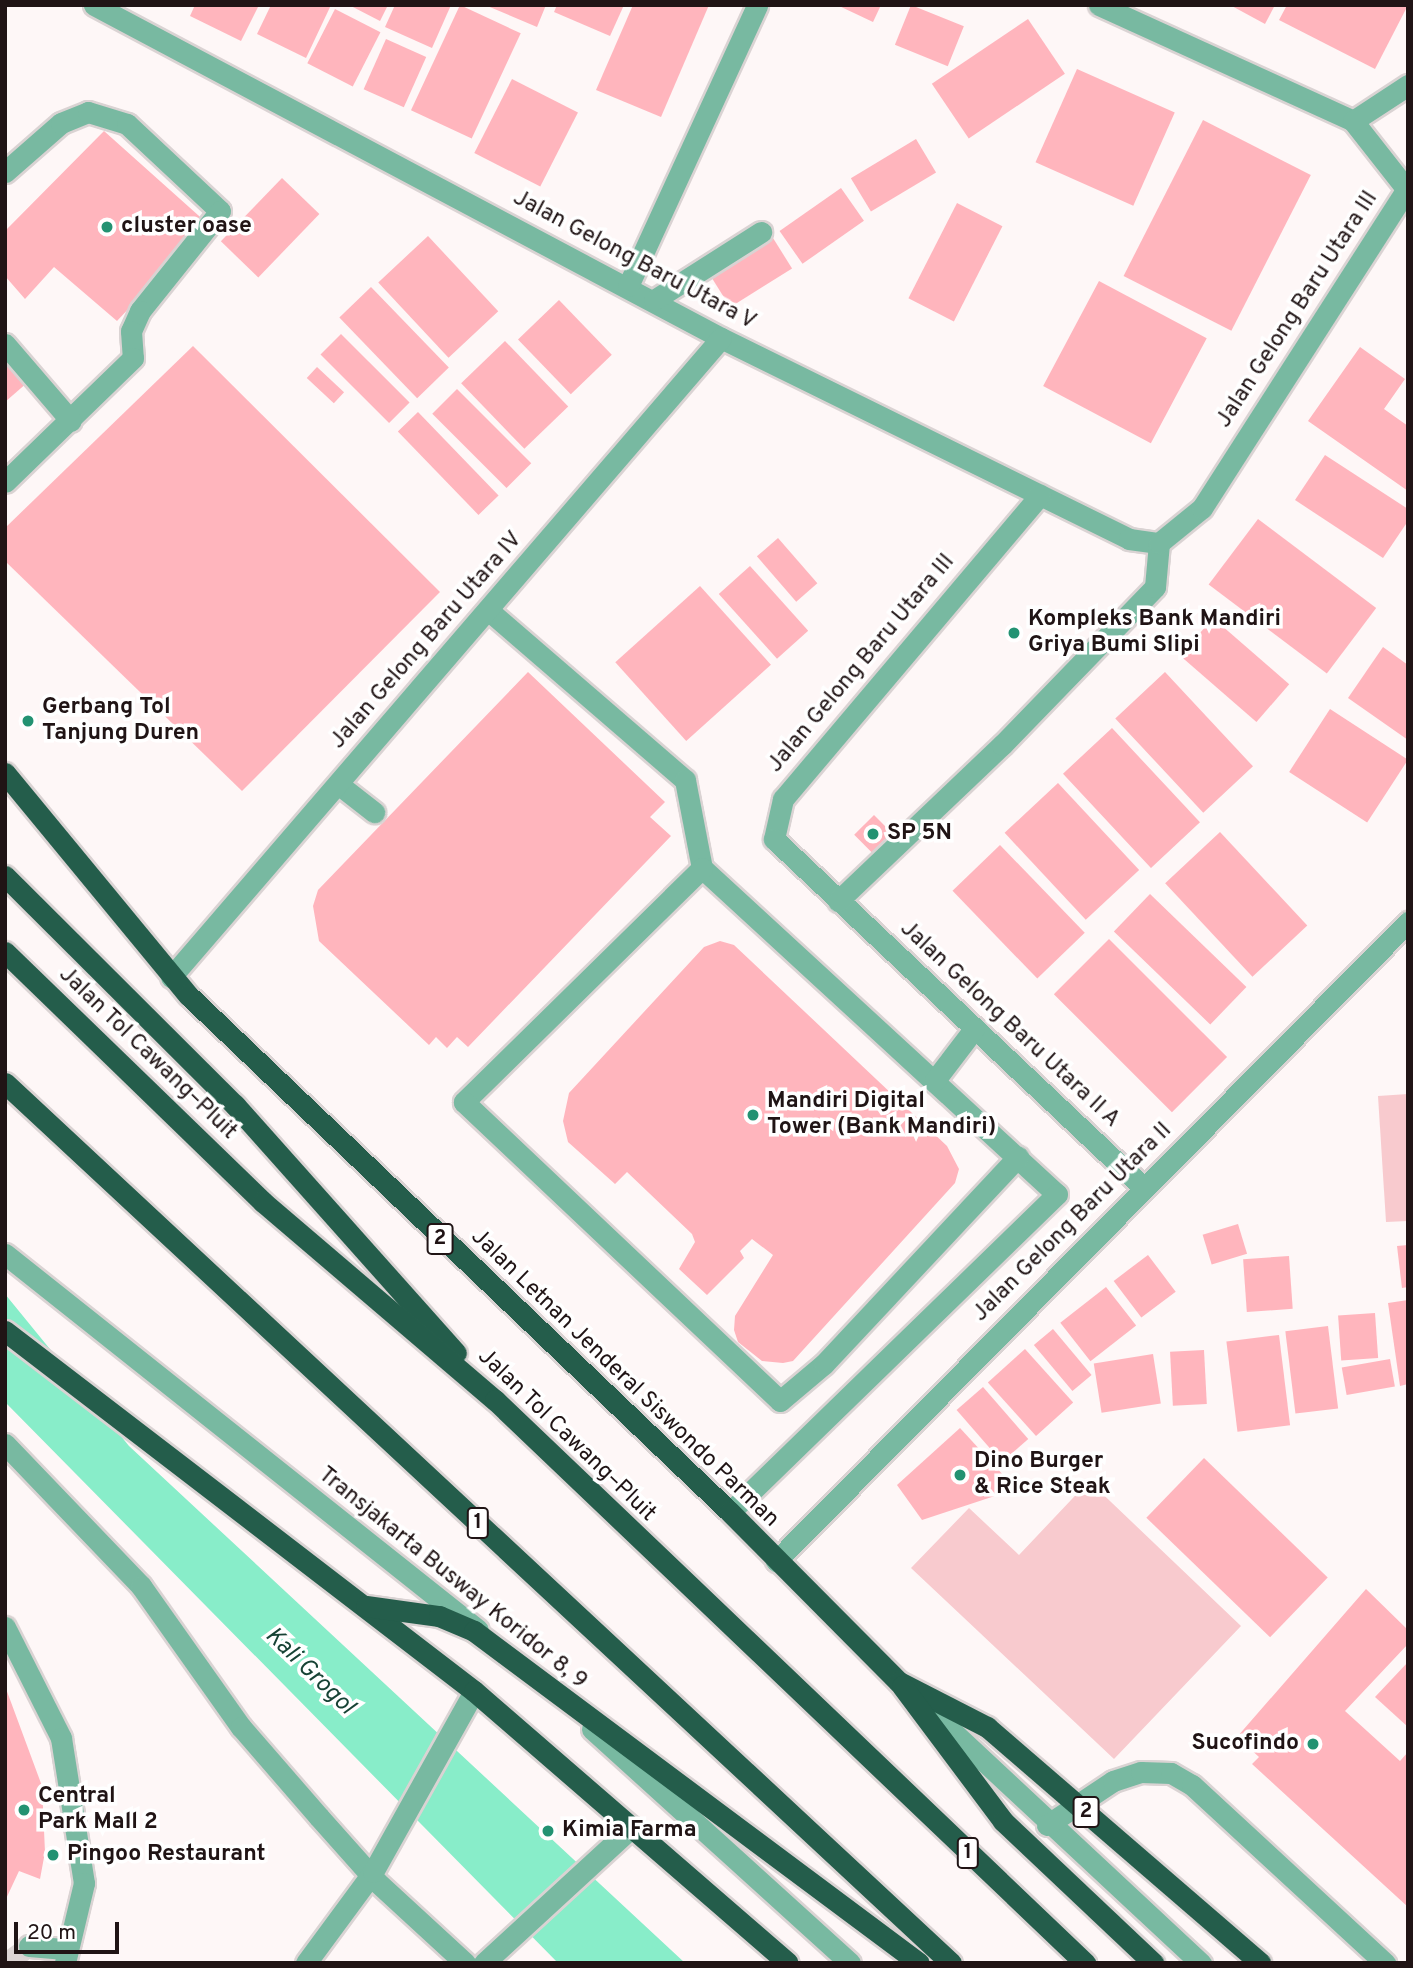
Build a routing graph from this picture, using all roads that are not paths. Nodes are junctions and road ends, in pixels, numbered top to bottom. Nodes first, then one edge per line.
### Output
1 (93, 5) edge
2 (757, 5) edge
3 (1099, 5) edge
4 (1408, 85) edge
5 (1353, 121) junction
6 (5, 172) edge
7 (1407, 190) edge
8 (761, 232) dead end
9 (628, 286) junction
10 (654, 300) junction
11 (721, 338) junction
12 (5, 344) edge
13 (71, 421) junction
14 (5, 482) edge
15 (1040, 495) junction
16 (1159, 543) junction
17 (488, 610) junction
18 (5, 773) edge
19 (338, 784) junction
20 (374, 812) dead end
21 (702, 868) junction
22 (5, 876) edge
23 (838, 901) junction
24 (1408, 922) edge
25 (5, 952) edge
26 (171, 977) junction
27 (974, 1029) junction
28 (935, 1080) junction
29 (5, 1083) edge
30 (1018, 1157) junction
31 (1144, 1188) junction
32 (5, 1254) edge
33 (5, 1331) edge
34 (495, 1400) junction
35 (5, 1444) edge
36 (730, 1512) junction
37 (776, 1561) junction
38 (365, 1606) junction
39 (5, 1627) edge
40 (513, 1659) junction
41 (899, 1682) junction
42 (474, 1691) junction
43 (1077, 1804) junction
44 (1047, 1825) junction
45 (632, 1828) junction
46 (372, 1874) junction
47 (29, 1946) dead end
48 (65, 1956) edge
49 (306, 1963) edge
50 (465, 1963) edge
51 (484, 1963) edge
52 (788, 1963) edge
53 (850, 1963) edge
54 (919, 1963) edge
55 (951, 1963) edge
56 (1085, 1963) edge
57 (1153, 1963) edge
58 (1201, 1963) edge
59 (1260, 1963) edge
60 (1385, 1963) edge

1 - 9 street, Jalan Gelong Baru Utara V
2 - 9 street
3 - 5 street
4 - 5 street
5 - 7 street
6 - 13 street
7 - 16 street, Jalan Gelong Baru Utara III
8 - 10 street
9 - 10 street, Jalan Gelong Baru Utara V
10 - 11 street, Jalan Gelong Baru Utara V
11 - 15 street, Jalan Gelong Baru Utara V
11 - 17 street, Jalan Gelong Baru Utara IV
12 - 13 street
13 - 14 street
15 - 16 street, Jalan Gelong Baru Utara V
15 - 23 street, Jalan Gelong Baru Utara III
16 - 23 street
17 - 19 street, Jalan Gelong Baru Utara IV
17 - 21 street
18 - 26 highway, Jalan Letnan Jenderal Siswondo Parman / 2
19 - 20 street
19 - 26 street, Jalan Gelong Baru Utara IV
21 - 28 street
21 - 30 street
22 - 34 highway
23 - 27 street, Jalan Gelong Baru Utara II A
24 - 31 street, Jalan Gelong Baru Utara II
25 - 34 highway, Jalan Tol Cawang–Pluit / 1
26 - 36 highway, Jalan Letnan Jenderal Siswondo Parman / 2
27 - 28 street
27 - 31 street, Jalan Gelong Baru Utara II A
28 - 30 street
29 - 55 highway, 1
30 - 36 street
31 - 37 street, Jalan Gelong Baru Utara II
32 - 40 street, Transjakarta Busway Koridor 8, 9
33 - 38 highway
34 - 56 highway, Jalan Tol Cawang–Pluit / 1
35 - 46 street
36 - 37 highway, Jalan Letnan Jenderal Siswondo Parman / 2
37 - 41 highway, Jalan Letnan Jenderal Siswondo Parman / 2
38 - 40 highway
38 - 42 highway
39 - 48 street
40 - 53 street, Transjakarta Busway Koridor 8, 9
40 - 54 highway
41 - 43 highway, Jalan Letnan Jenderal Siswondo Parman / 2
41 - 44 street
41 - 57 highway
42 - 45 highway
42 - 46 street
43 - 44 street
43 - 59 highway, Jalan Letnan Jenderal Siswondo Parman / 2
43 - 60 street
44 - 58 street
45 - 51 street
45 - 52 highway
46 - 49 street
46 - 50 street
47 - 48 street

